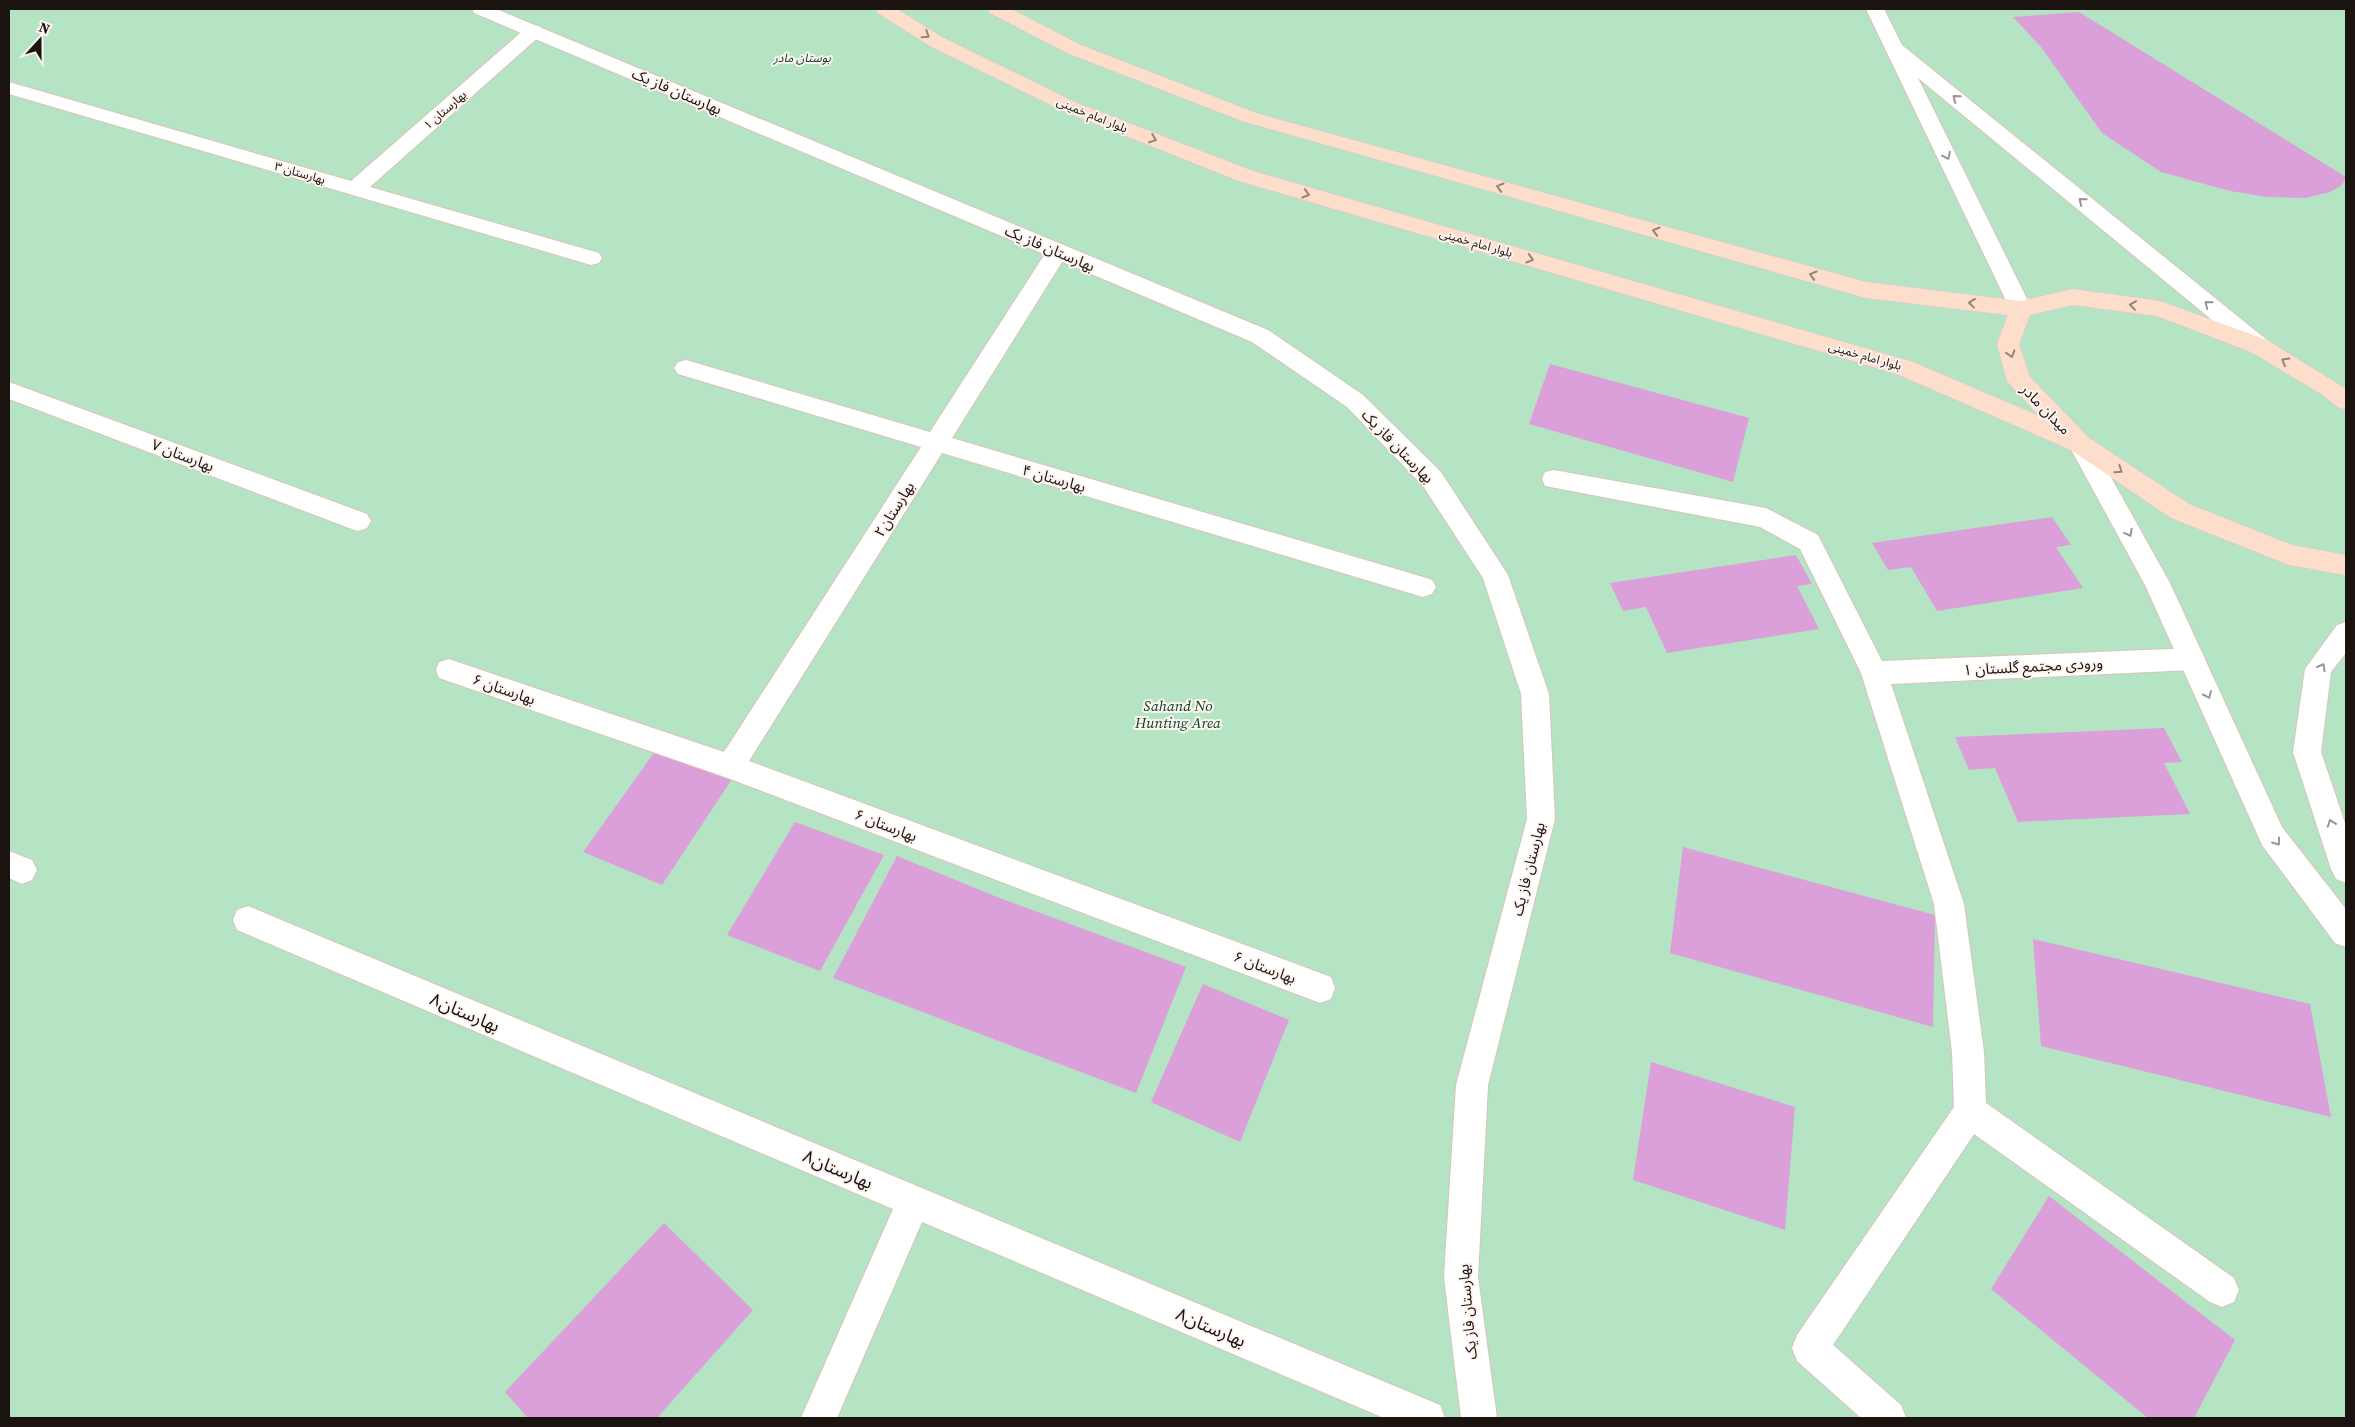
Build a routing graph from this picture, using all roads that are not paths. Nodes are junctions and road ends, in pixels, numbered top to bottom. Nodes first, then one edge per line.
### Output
1 (481, 9) edge
2 (886, 9) edge
3 (997, 9) edge
4 (1875, 9) edge
5 (534, 31) junction
6 (1896, 49) junction
7 (11, 91) edge
8 (355, 189) junction
9 (1058, 251) junction
10 (591, 258) dead end
11 (2021, 309) junction
12 (2259, 346) junction
13 (686, 368) dead end
14 (9, 390) edge
15 (2346, 401) edge
16 (936, 443) junction
17 (2080, 444) junction
18 (1554, 480) dead end
19 (358, 521) dead end
20 (2346, 565) edge
21 (1423, 586) dead end
22 (2346, 633) edge
23 (2192, 659) junction
24 (449, 670) dead end
25 (1874, 673) junction
26 (730, 766) junction
27 (2346, 869) edge
28 (248, 920) dead end
29 (2346, 933) edge
30 (1320, 988) dead end
31 (1970, 1111) junction
32 (914, 1202) junction
33 (2222, 1290) dead end
34 (819, 1418) edge
35 (1427, 1418) edge
36 (1479, 1418) edge
37 (1888, 1418) edge

1 - 5 street, بهارستان فاز یک
2 -> 17 main road, بلوار امام خمینی
11 -> 3 main road
4 - 6 street
5 - 8 street, بهارستان ۱
5 - 9 street, بهارستان فاز یک
6 -> 11 street
12 -> 6 street
7 - 8 street, بهارستان ۳
8 - 10 street, بهارستان ۳
9 - 16 street, بهارستان۲
9 - 36 street, بهارستان فاز یک
12 -> 11 main road
11 -> 17 main road, میدان مادر
15 -> 12 main road
13 - 16 street, بهارستان ۴
14 - 19 street, بهارستان ۷
16 - 21 street, بهارستان ۴
16 - 26 street, بهارستان۲
17 -> 20 main road, میدان مادر
17 -> 23 street
18 - 25 street
27 -> 22 street
23 - 25 street, ورودی مجتمع گلستان ۱
23 -> 29 street
24 - 26 street, بهارستان ۶
25 - 31 street
26 - 30 street, بهارستان ۶
28 - 32 street, بهارستان۸
31 - 33 street
31 - 37 street
32 - 34 street
32 - 35 street, بهارستان۸

